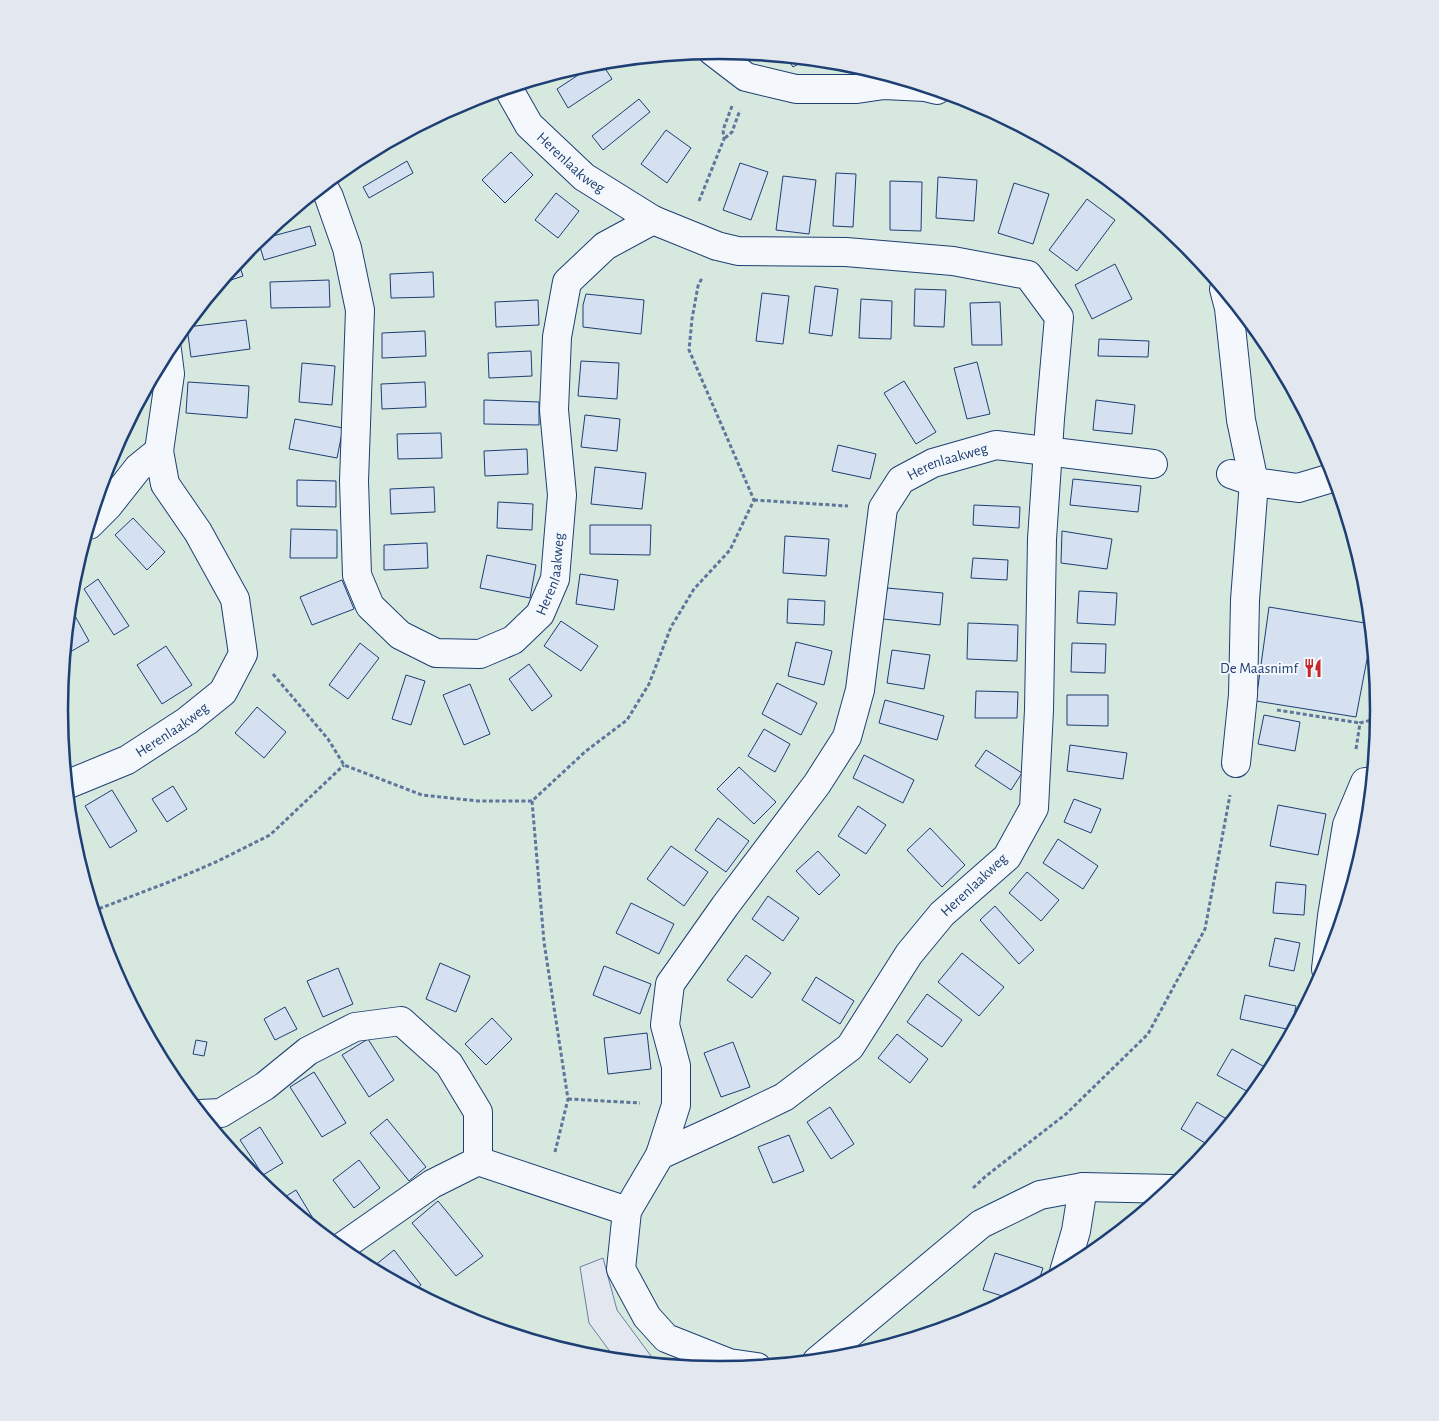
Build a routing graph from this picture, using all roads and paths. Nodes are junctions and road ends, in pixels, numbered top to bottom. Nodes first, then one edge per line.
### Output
1 (723, 59) edge
2 (905, 86) edge
3 (511, 93) edge
4 (723, 130) dead end
5 (326, 191) edge
6 (653, 220) junction
7 (686, 232) junction
8 (717, 246) junction
9 (1228, 302) edge
10 (169, 363) edge
11 (159, 451) junction
12 (1048, 452) junction
13 (1153, 464) dead end
14 (1242, 478) junction
15 (1328, 478) edge
16 (754, 500) junction
17 (883, 508) junction
18 (97, 517) edge
19 (243, 654) junction
20 (1242, 705) junction
21 (1371, 720) edge
22 (1360, 723) junction
23 (1358, 735) dead end
24 (1236, 763) joint
25 (344, 765) junction
26 (1367, 782) edge
27 (72, 783) edge
28 (532, 801) junction
29 (99, 909) edge
30 (1329, 941) edge
31 (568, 1099) junction
32 (676, 1105) junction
33 (207, 1114) edge
34 (660, 1155) junction
35 (478, 1161) junction
36 (547, 1183) junction
37 (1083, 1187) junction
38 (972, 1189) dead end
39 (1161, 1190) edge
40 (627, 1211) junction
41 (346, 1244) edge
42 (1067, 1261) edge
43 (826, 1354) edge
44 (725, 1362) edge

1 - 2 lane
3 - 6 lane, Herenlaakweg
4 - 7 path
5 - 6 lane, Herenlaakweg
6 - 7 lane, Herenlaakweg
7 - 8 lane, Herenlaakweg
8 - 12 lane, Herenlaakweg
8 - 16 path
9 - 14 lane
10 - 11 lane
11 - 18 lane
11 - 19 lane
12 - 13 lane, Herenlaakweg
12 - 17 lane, Herenlaakweg
12 - 34 lane, Herenlaakweg
14 - 15 lane
14 - 20 lane
16 - 17 path
16 - 28 path
17 - 32 lane, Herenlaakweg
19 - 25 path
19 - 27 lane, Herenlaakweg
20 - 22 path
20 - 24 lane
21 - 22 path
22 - 23 path
24 - 38 path
25 - 28 path
25 - 29 path
26 - 30 lane
28 - 31 path
31 - 32 path
31 - 36 path
32 - 34 lane, Herenlaakweg
33 - 35 lane
34 - 40 lane, Herenlaakweg
35 - 36 lane
35 - 41 lane
36 - 40 lane
37 - 39 lane
37 - 42 lane
37 - 43 lane
40 - 44 lane, Herenlaakweg

